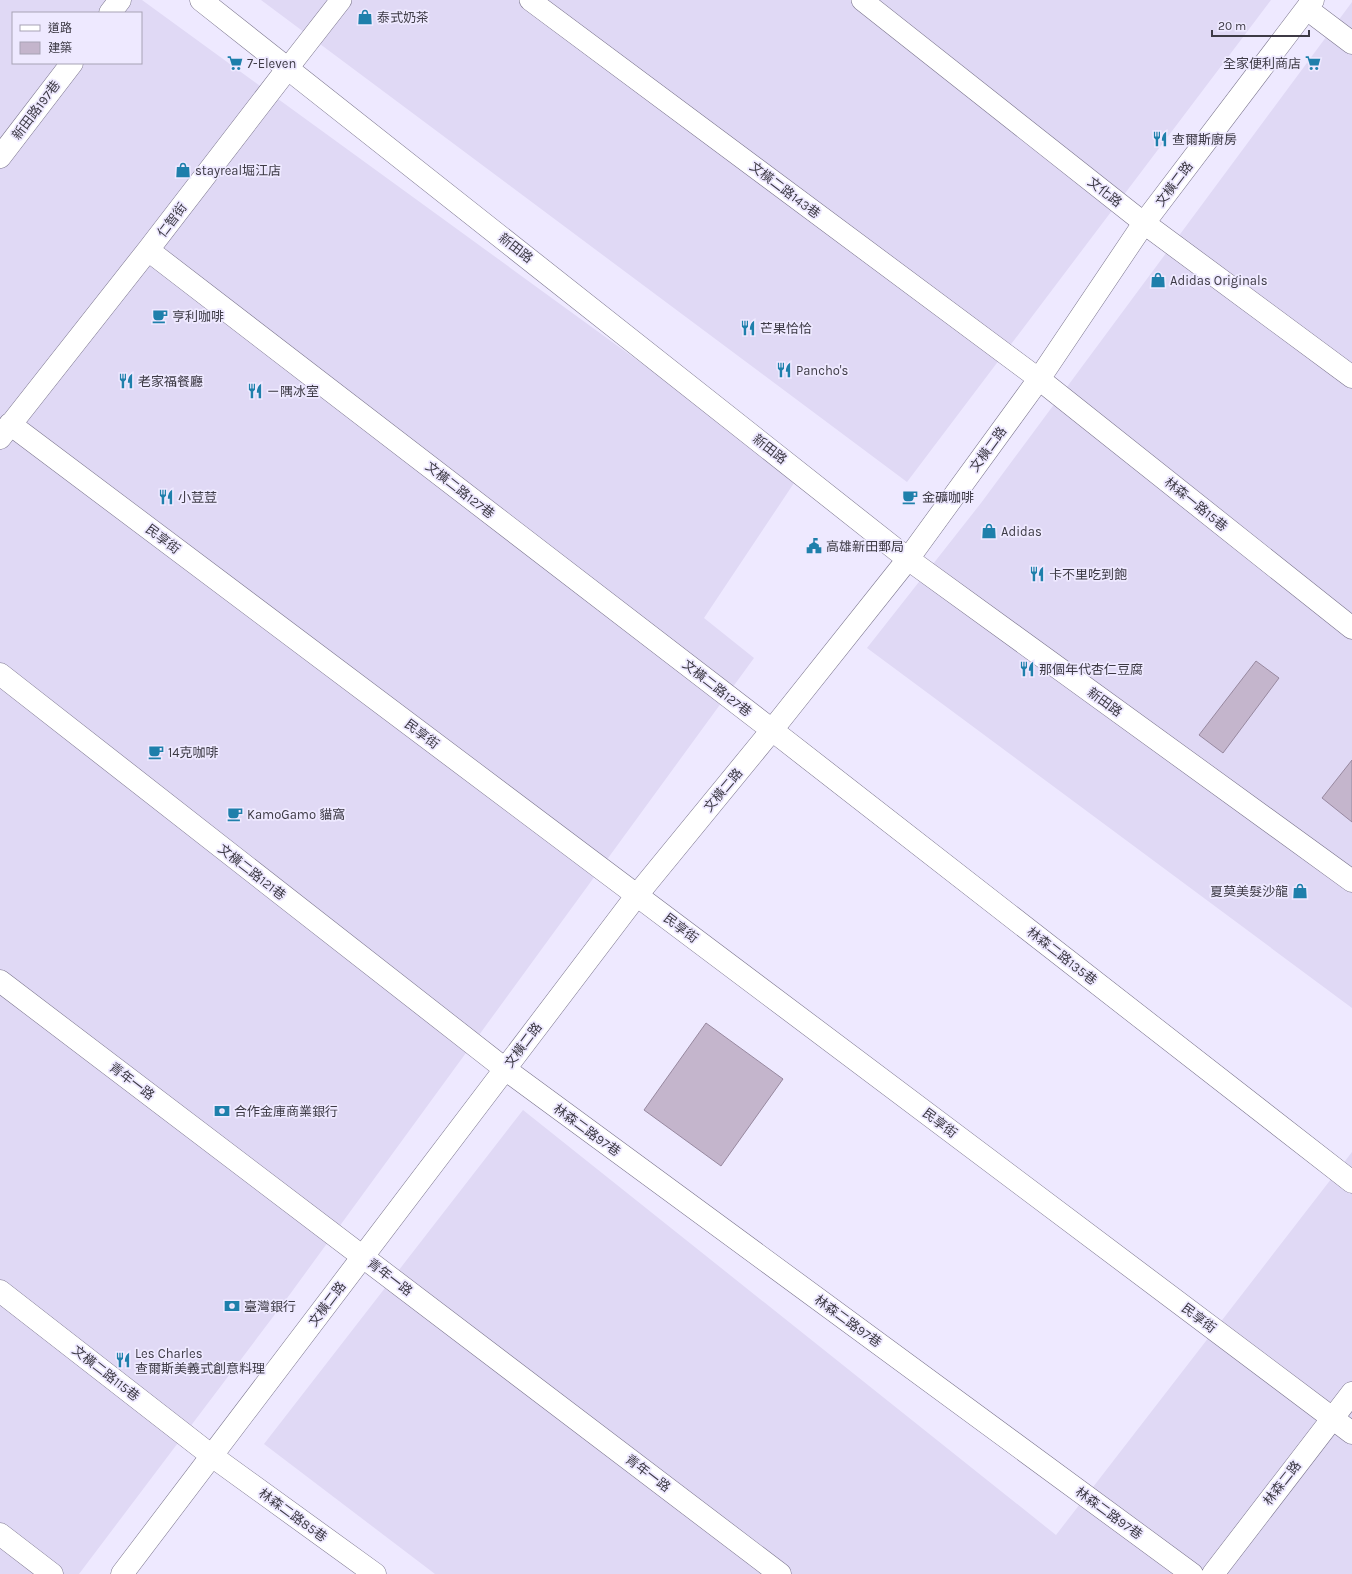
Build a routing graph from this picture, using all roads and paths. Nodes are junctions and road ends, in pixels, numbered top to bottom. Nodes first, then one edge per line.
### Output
1 (120, 0) edge
2 (201, 0) edge
3 (341, 0) edge
4 (530, 0) edge
5 (862, 0) edge
6 (1305, 3) edge
7 (111, 12) edge
8 (1352, 43) edge
9 (71, 64) edge
10 (288, 68) junction
11 (0, 157) edge
12 (1144, 223) junction
13 (148, 250) junction
14 (1352, 377) edge
15 (1040, 379) junction
16 (5, 431) edge
17 (908, 559) junction
18 (1352, 628) edge
19 (0, 674) edge
20 (772, 730) junction
21 (1352, 881) edge
22 (637, 895) junction
23 (0, 980) edge
24 (505, 1069) junction
25 (1352, 1182) edge
26 (363, 1256) junction
27 (0, 1291) edge
28 (1352, 1393) edge
29 (1333, 1418) junction
30 (1352, 1433) edge
31 (212, 1456) junction
32 (0, 1534) edge
33 (52, 1574) edge
34 (122, 1574) edge
35 (375, 1574) edge
36 (780, 1574) edge
37 (1192, 1574) edge
38 (1213, 1574) edge

1 - 7 street
2 - 10 street, 新田路
3 - 10 street, 仁智街
4 - 15 street, 文橫二路143巷
5 - 12 street, 文化路
6 - 8 street
6 - 12 street, 文橫二路
9 - 11 street, 新田路197巷
10 - 13 street, 仁智街
10 - 17 street, 新田路
12 - 14 street, 文化路
12 - 15 street, 文橫二路
13 - 16 street, 仁智街
13 - 20 street, 文橫二路127巷
15 - 17 street, 文橫二路
15 - 18 street, 林森一路15巷
16 - 22 street, 民享街
17 - 20 street, 文橫二路
17 - 21 street, 新田路
19 - 24 street, 文橫二路121巷
20 - 22 street, 文橫二路
20 - 25 street, 林森二路135巷
22 - 24 street, 文橫二路
22 - 29 street, 民享街
23 - 26 street, 青年一路
24 - 26 street, 文橫二路
24 - 37 street, 林森二路97巷
26 - 31 street, 文橫二路
26 - 36 street, 青年一路
27 - 31 street, 文橫二路115巷
28 - 29 street, 林森二路
29 - 30 street, 民享街
29 - 38 street, 林森二路
31 - 34 street, 文橫二路
31 - 35 street, 林森二路85巷
32 - 33 street

